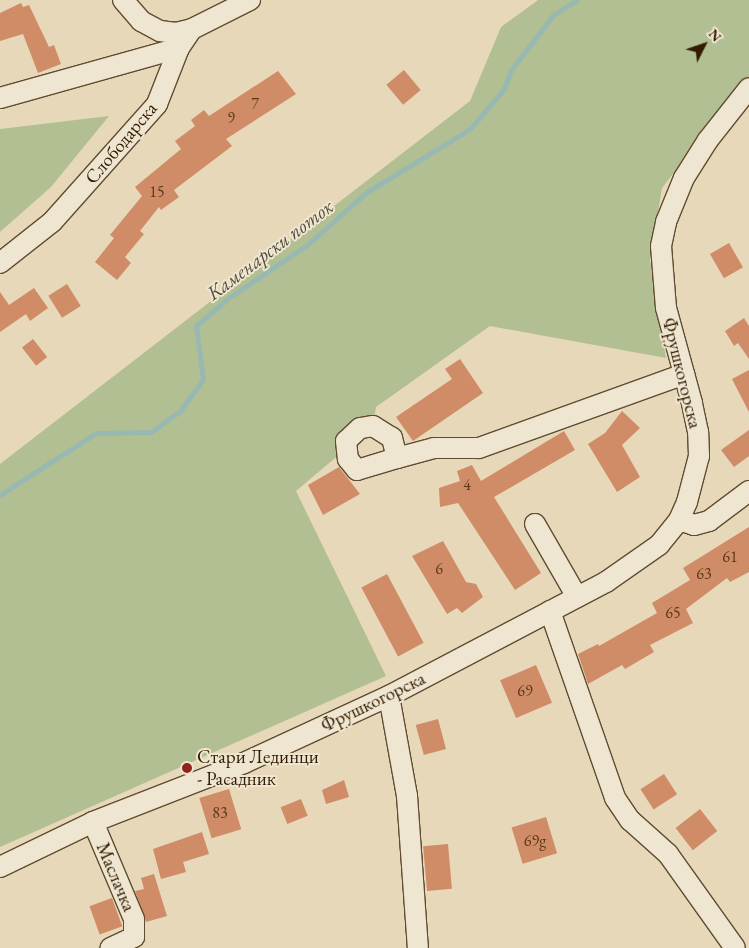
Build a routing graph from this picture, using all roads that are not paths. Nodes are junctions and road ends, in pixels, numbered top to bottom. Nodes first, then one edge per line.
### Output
1 (123, 0) edge
2 (250, 0) edge
3 (192, 29) junction
4 (179, 48) junction
5 (749, 88) edge
6 (0, 98) edge
7 (0, 263) edge
8 (684, 374) junction
9 (397, 458) dead end
10 (749, 491) edge
11 (679, 520) junction
12 (535, 524) dead end
13 (577, 597) junction
14 (550, 611) junction
15 (389, 696) junction
16 (93, 822) junction
17 (0, 867) edge
18 (110, 948) edge
19 (418, 948) edge
20 (735, 948) edge

1 - 3 street
2 - 3 street, Слободарска
3 - 4 street, Слободарска
4 - 6 street
4 - 7 street, Слободарска
5 - 8 street, Фрушкогорска
8 - 9 street
8 - 11 street, Фрушкогорска
10 - 11 street
11 - 13 street, Фрушкогорска
12 - 13 street
13 - 14 street, Фрушкогорска
14 - 15 street, Фрушкогорска
14 - 20 street
15 - 16 street, Фрушкогорска
15 - 19 street
16 - 17 street, Фрушкогорска
16 - 18 street, Маслачка

